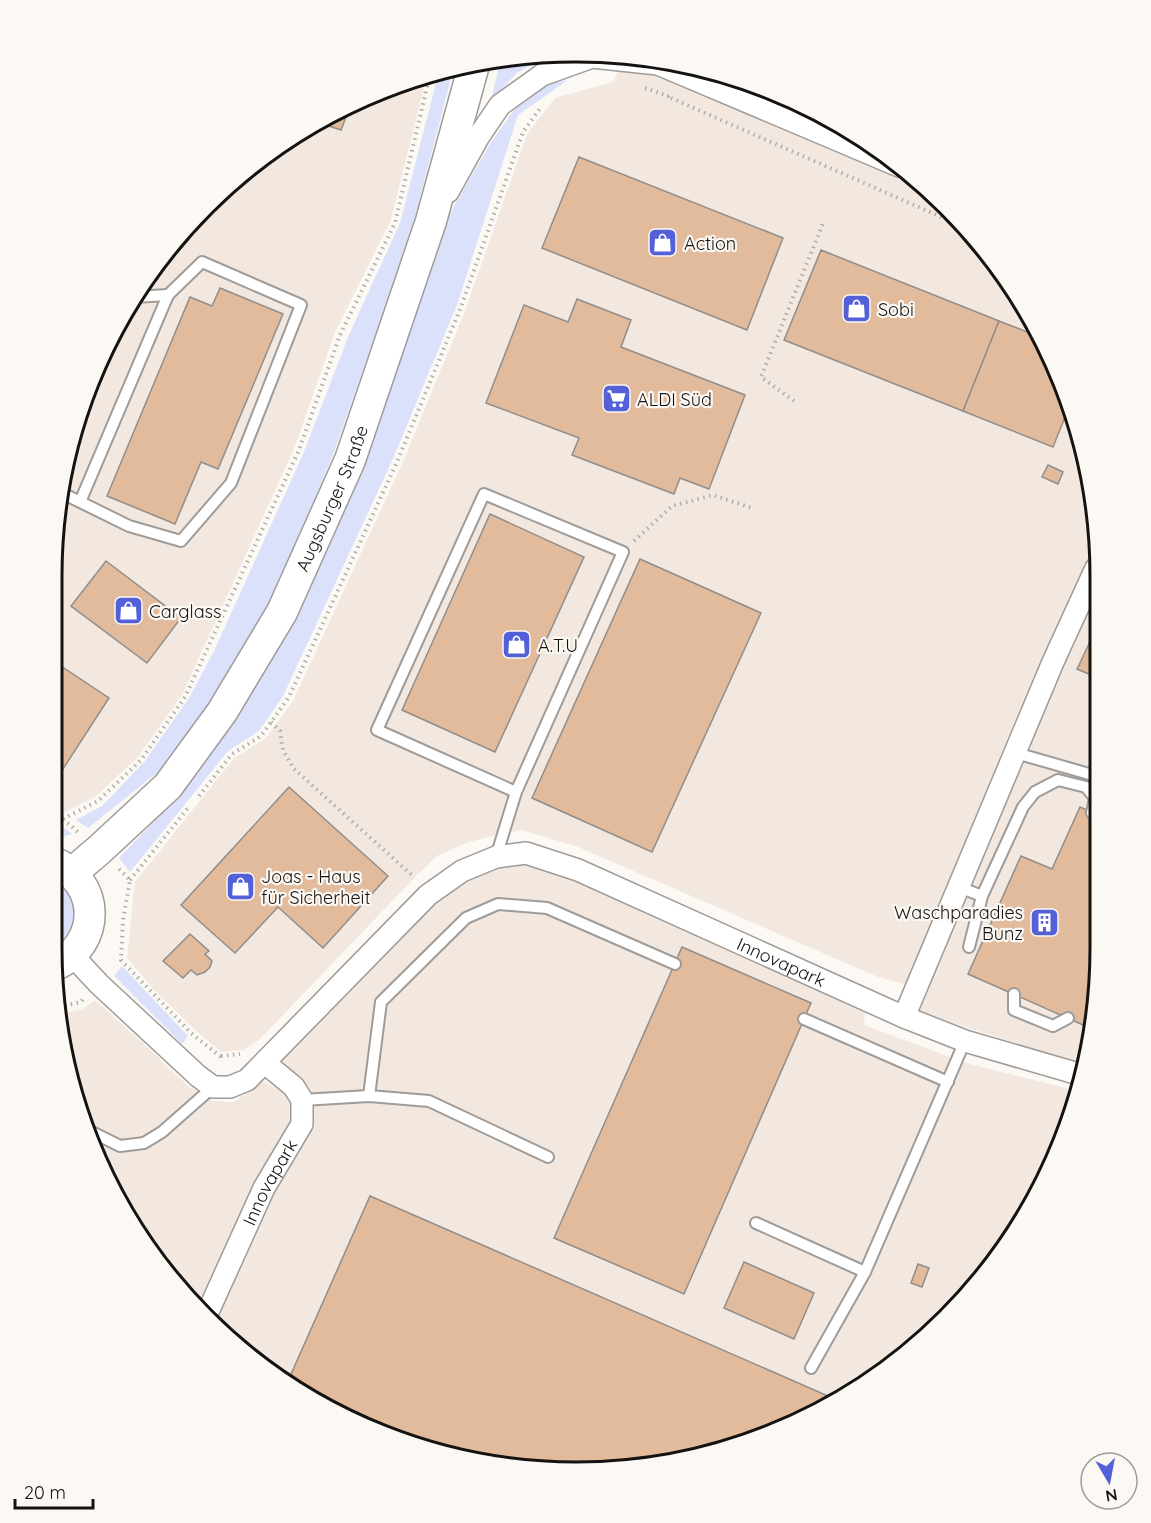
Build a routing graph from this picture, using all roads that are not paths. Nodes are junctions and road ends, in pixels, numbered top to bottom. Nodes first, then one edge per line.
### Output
1 (567, 62) edge
2 (675, 71) edge
3 (472, 72) edge
4 (867, 152) edge
5 (431, 221) junction
6 (168, 296) junction
7 (144, 297) edge
8 (68, 496) edge
9 (80, 502) junction
10 (1090, 581) edge
11 (1016, 753) junction
12 (1090, 775) edge
13 (516, 792) junction
14 (1090, 792) edge
15 (496, 857) junction
16 (62, 867) edge
17 (958, 887) junction
18 (982, 896) junction
19 (969, 947) dead end
20 (63, 961) edge
21 (675, 964) dead end
22 (1014, 994) dead end
23 (904, 1017) junction
24 (1068, 1018) dead end
25 (804, 1019) dead end
26 (965, 1041) junction
27 (265, 1063) junction
28 (1074, 1073) edge
29 (948, 1082) junction
30 (213, 1087) junction
31 (369, 1096) junction
32 (302, 1100) junction
33 (97, 1135) edge
34 (548, 1157) dead end
35 (756, 1223) dead end
36 (865, 1272) junction
37 (210, 1308) edge
38 (811, 1368) dead end

1 - 5 street
2 - 4 street
3 - 5 main road, Augsburger Straße
5 - 16 main road, Augsburger Straße
6 - 7 lane
6 - 9 lane
6 - 9 lane
8 - 9 lane
10 - 11 street
11 - 12 lane
11 - 17 street
13 - 13 lane
13 - 15 lane
14 - 18 lane
15 - 23 street, Innovapark
15 - 27 street, Innovapark
16 - 20 main road
17 - 18 lane
17 - 23 street
18 - 19 lane
20 - 30 street
21 - 31 lane
22 - 24 lane
23 - 26 street, Innovapark
25 - 29 lane
26 - 28 street, Innovapark
26 - 29 lane
27 - 30 street, Innovapark
27 - 32 street
29 - 36 lane
30 - 33 lane
31 - 32 lane
31 - 34 lane
32 - 37 street, Innovapark
35 - 36 lane
36 - 38 lane

